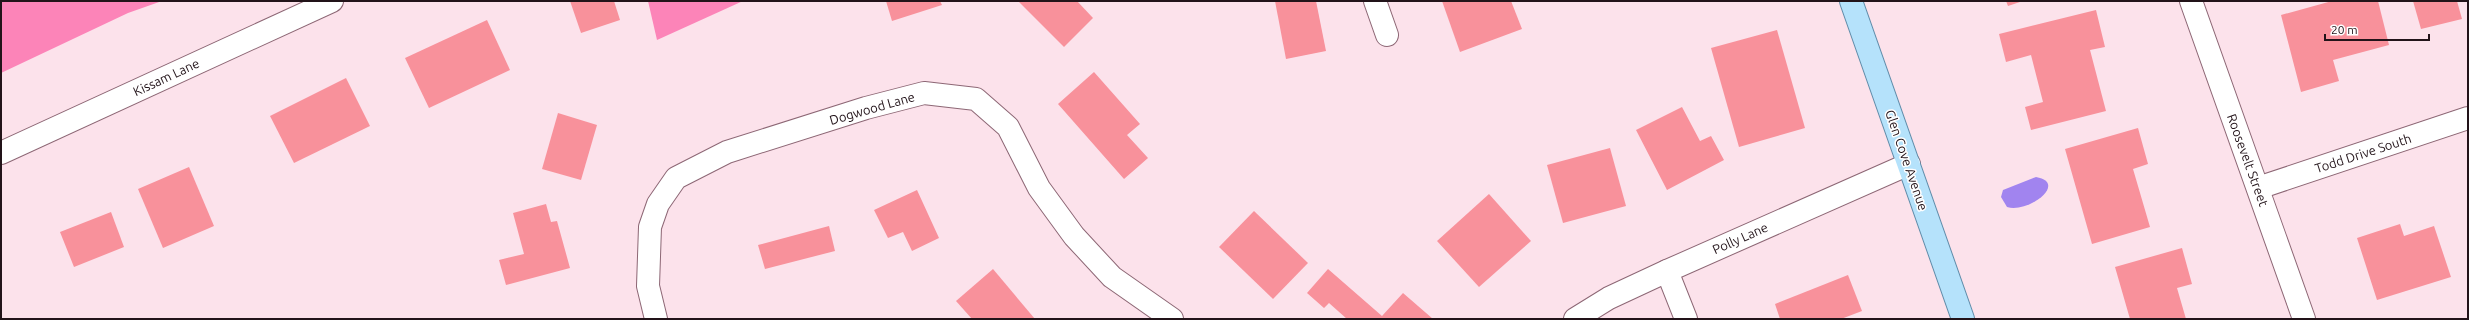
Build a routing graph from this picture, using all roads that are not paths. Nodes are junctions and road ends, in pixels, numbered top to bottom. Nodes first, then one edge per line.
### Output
1 (332, 1) edge
2 (1375, 1) edge
3 (1851, 1) edge
4 (2191, 1) edge
5 (1387, 35) dead end
6 (2468, 118) edge
7 (1, 154) edge
8 (1909, 164) junction
9 (2258, 188) junction
10 (1667, 271) junction
11 (656, 319) edge
12 (1172, 319) edge
13 (1575, 319) edge
14 (1686, 319) edge
15 (1963, 319) edge
16 (2304, 319) edge

1 - 7 street, Kissam Lane
2 - 5 street
3 - 8 main road, Glen Cove Avenue
4 - 9 street, Roosevelt Street
6 - 9 street, Todd Drive South
8 - 10 street, Polly Lane
8 - 15 main road, Glen Cove Avenue
9 - 16 street, Roosevelt Street
10 - 13 street, Polly Lane
10 - 14 street
11 - 12 street, Dogwood Lane

